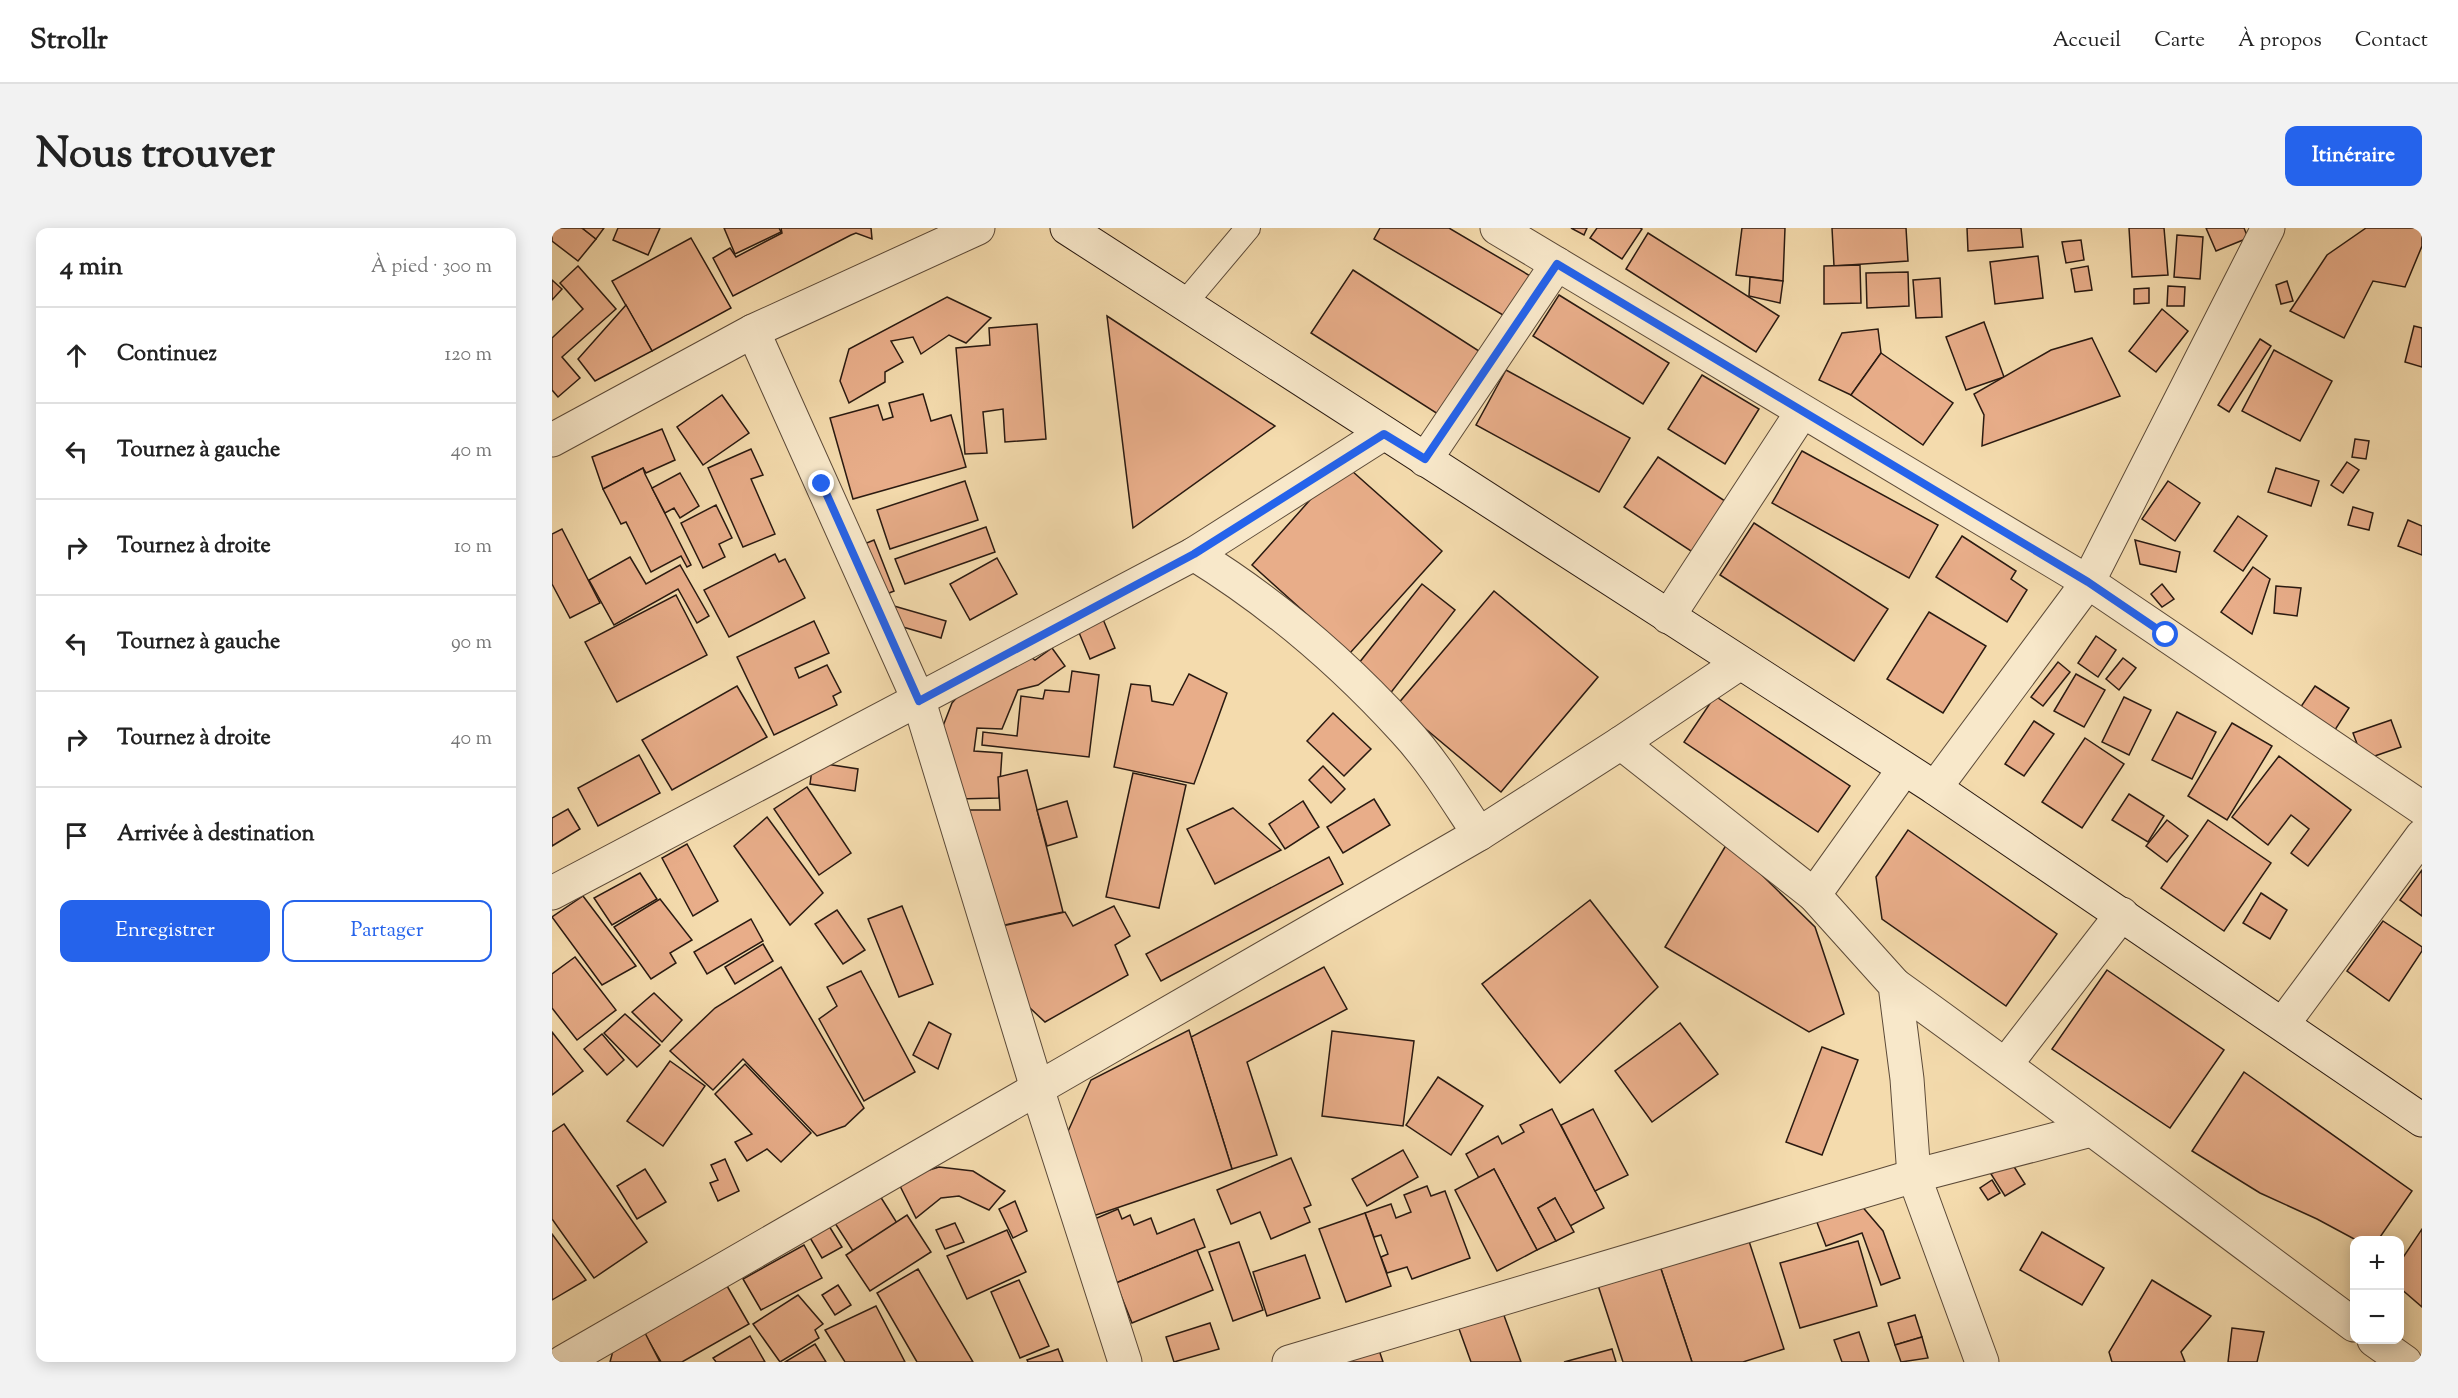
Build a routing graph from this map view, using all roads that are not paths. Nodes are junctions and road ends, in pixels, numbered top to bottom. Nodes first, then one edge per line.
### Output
1 (978, 228) edge
2 (1067, 228) edge
3 (1248, 228) edge
4 (1497, 228) edge
5 (2268, 228) edge
6 (1557, 264) junction
7 (1184, 304) junction
8 (753, 331) junction
9 (1802, 412) junction
10 (1384, 434) junction
11 (552, 440) edge
12 (1425, 459) junction
13 (1194, 554) junction
14 (2088, 582) junction
15 (1668, 617) junction
16 (1740, 663) junction
17 (919, 701) junction
18 (1621, 743) junction
19 (1904, 768) junction
20 (1935, 788) junction
21 (2422, 808) edge
22 (1479, 834) junction
23 (2422, 836) edge
24 (552, 893) edge
25 (1814, 895) junction
26 (2122, 914) junction
27 (1895, 985) junction
28 (2283, 1024) junction
29 (2006, 1064) junction
30 (1037, 1088) junction
31 (2422, 1120) edge
32 (2091, 1130) junction
33 (1914, 1176) junction
34 (2350, 1321) edge
35 (2380, 1344) edge
36 (563, 1362) edge
37 (1125, 1362) edge
38 (1288, 1362) edge
39 (1982, 1362) edge
40 (2405, 1362) edge

1 - 8 street
2 - 7 street
3 - 7 lane
4 - 6 street
5 - 14 street
6 - 9 street
6 - 12 street
7 - 10 street
8 - 11 street
8 - 17 street
9 - 14 street
9 - 15 street
10 - 12 street
10 - 13 street
12 - 15 street
13 - 17 street
13 - 22 street
14 - 20 street
14 - 21 street
15 - 16 street
16 - 18 street
16 - 19 street
17 - 24 street
17 - 30 street
18 - 22 street
18 - 25 street
19 - 20 street
19 - 25 street
20 - 26 street
22 - 30 street
23 - 28 street
25 - 27 street
26 - 28 street
26 - 29 street
27 - 29 street
27 - 33 street
28 - 31 street
29 - 32 street
30 - 36 street
30 - 37 street
32 - 33 street
32 - 34 street
33 - 38 street
33 - 39 street
35 - 40 street

